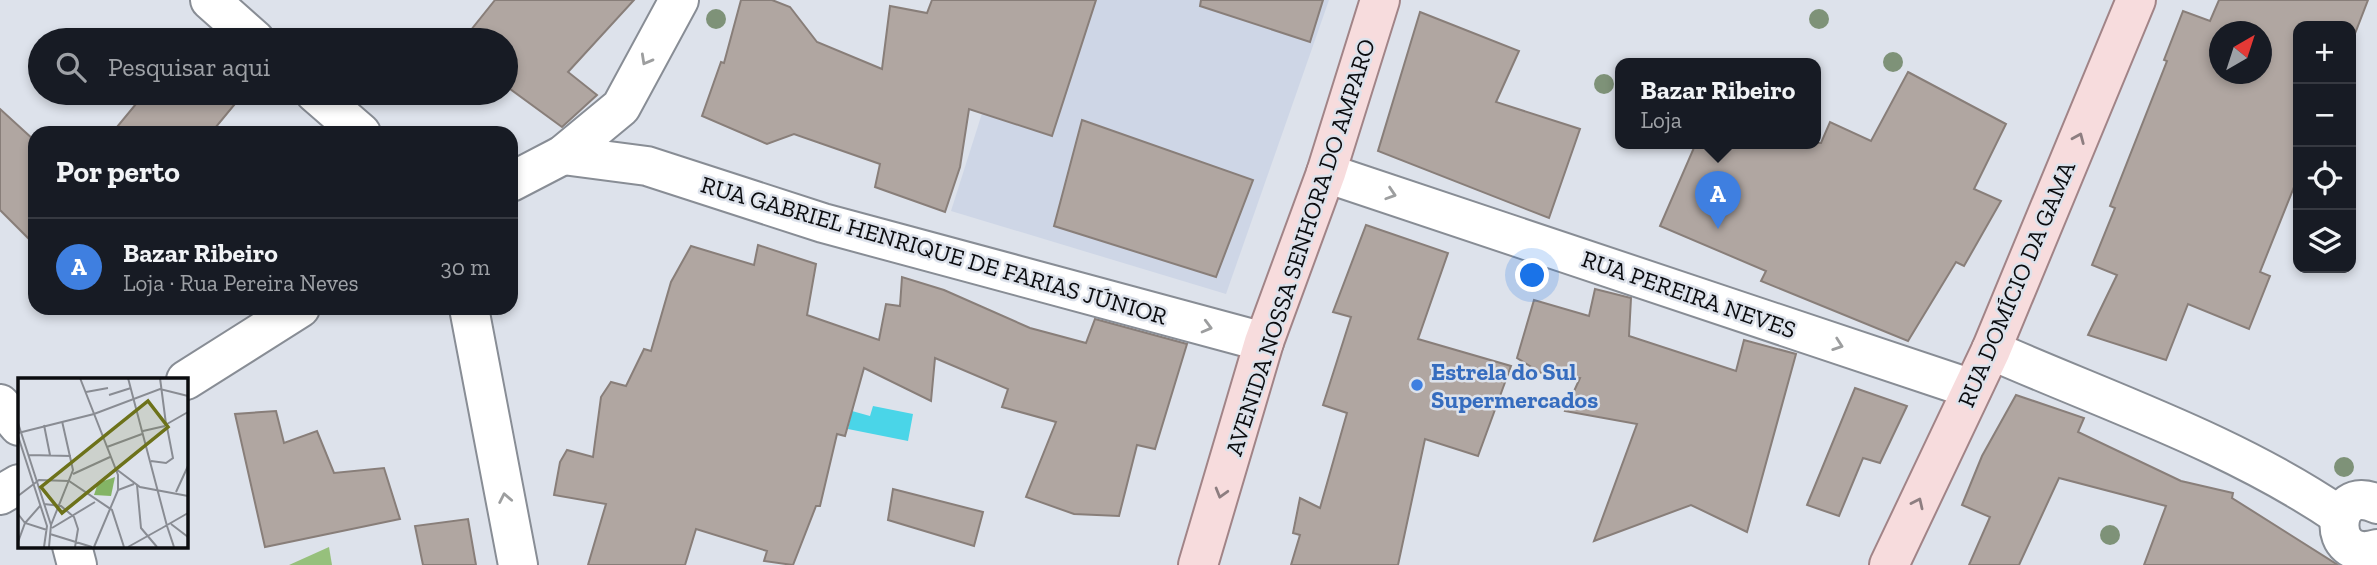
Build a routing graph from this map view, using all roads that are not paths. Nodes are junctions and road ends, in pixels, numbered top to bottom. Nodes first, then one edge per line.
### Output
1 (210, 0) edge
2 (679, 0) edge
3 (1380, 0) edge
4 (2136, 0) edge
5 (242, 28) edge
6 (329, 105) edge
7 (621, 107) junction
8 (353, 126) edge
9 (563, 155) junction
10 (647, 166) junction
11 (1326, 173) junction
12 (518, 178) edge
13 (289, 315) edge
14 (470, 315) edge
15 (1264, 342) junction
16 (1991, 350) junction
17 (187, 379) edge
18 (1972, 389) junction
19 (0, 404) edge
20 (18, 425) edge
21 (18, 485) edge
22 (0, 495) edge
23 (2362, 525) edge
24 (73, 548) edge
25 (1207, 555) edge
26 (77, 565) edge
27 (518, 565) edge
28 (1889, 565) edge

1 - 5 street
2 -> 7 street
3 - 11 main road, AVENIDA NOSSA SENHORA DO AMPARO
16 -> 4 main road, RUA DOMÍCIO DA GAMA
6 - 8 street
7 - 9 street
7 - 10 street
9 - 10 street, RUA GABRIEL HENRIQUE DE FARIAS JÚNIOR
9 - 12 street
10 -> 15 street, RUA GABRIEL HENRIQUE DE FARIAS JÚNIOR
11 - 15 main road, AVENIDA NOSSA SENHORA DO AMPARO
11 -> 18 street, RUA PEREIRA NEVES
13 - 17 street
27 -> 14 street
15 -> 25 main road, AVENIDA NOSSA SENHORA DO AMPARO
16 - 18 main road, RUA DOMÍCIO DA GAMA
16 - 23 street
28 -> 18 main road, RUA DOMÍCIO DA GAMA
19 - 20 street
21 - 22 street
24 - 26 street

